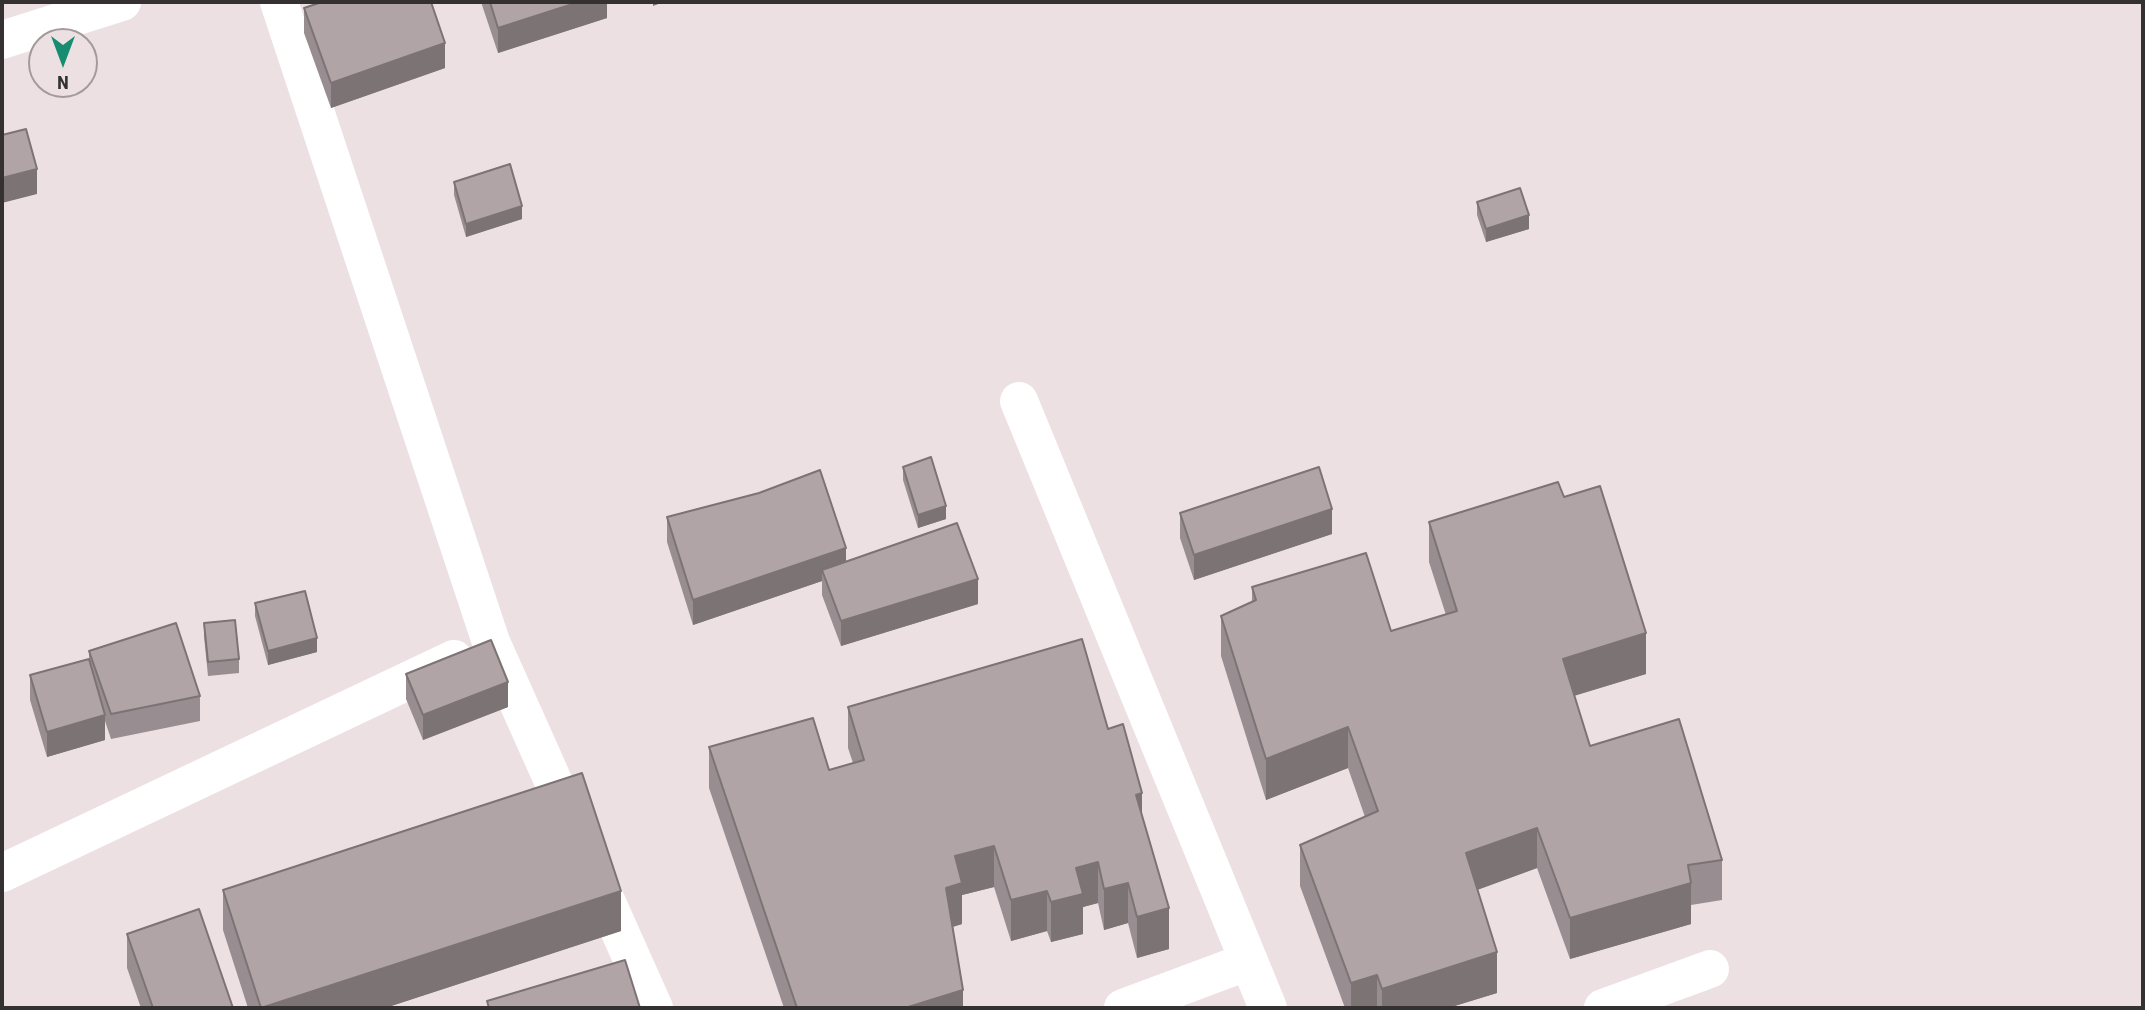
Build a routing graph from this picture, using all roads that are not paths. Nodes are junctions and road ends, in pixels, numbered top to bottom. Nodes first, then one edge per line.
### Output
1 (122, 2) edge
2 (279, 2) edge
3 (2, 40) edge
4 (1019, 401) dead end
5 (491, 642) junction
6 (2, 873) edge
7 (1249, 961) junction
8 (1710, 969) dead end
9 (654, 1008) edge
10 (1123, 1008) edge
11 (1268, 1008) edge
12 (1603, 1008) edge

1 - 3 street
2 - 5 street
4 - 7 street
5 - 6 street
5 - 9 street
7 - 10 street
7 - 11 street
8 - 12 street

